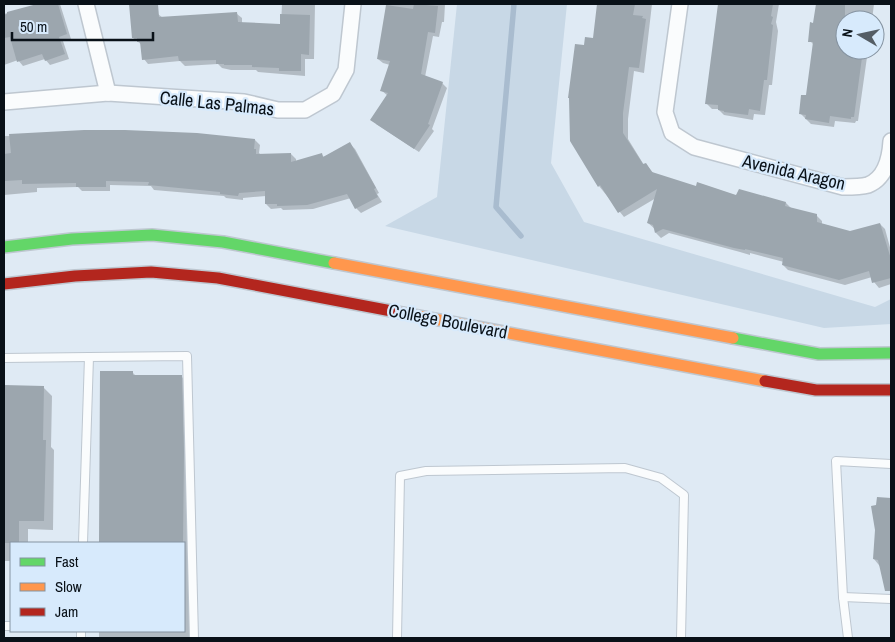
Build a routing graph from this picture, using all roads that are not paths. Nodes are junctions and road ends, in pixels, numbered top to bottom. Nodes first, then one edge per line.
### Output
1 (86, 4) edge
2 (353, 4) edge
3 (680, 4) edge
4 (108, 93) junction
5 (4, 102) edge
6 (891, 140) edge
7 (4, 247) edge
8 (4, 284) edge
9 (891, 353) edge
10 (89, 357) junction
11 (4, 358) edge
12 (891, 390) edge
13 (891, 464) edge
14 (83, 542) edge
15 (843, 597) junction
16 (891, 599) edge
17 (194, 638) edge
18 (397, 638) edge
19 (681, 638) edge
20 (848, 638) edge

1 - 4 street
2 - 4 street, Calle Las Palmas
3 - 6 street, Avenida Aragon
4 - 5 street, Calle Las Palmas
7 - 9 main road, College Boulevard
8 - 12 main road, College Boulevard
10 - 11 lane
10 - 14 lane
10 - 17 lane
13 - 15 lane
15 - 16 lane
15 - 20 lane
18 - 19 lane

